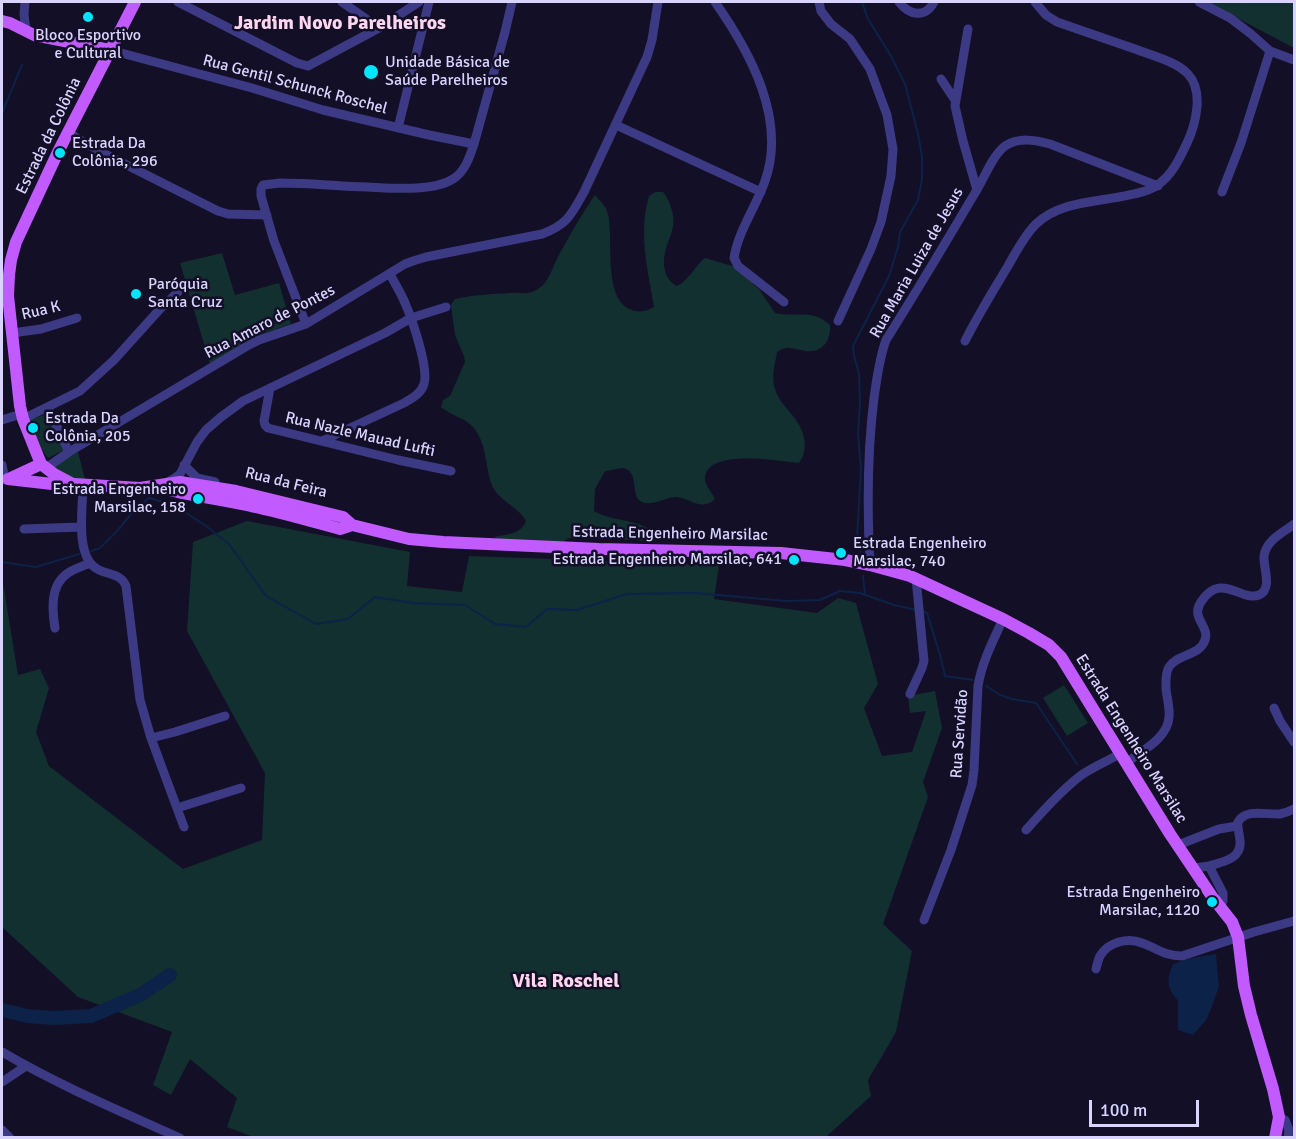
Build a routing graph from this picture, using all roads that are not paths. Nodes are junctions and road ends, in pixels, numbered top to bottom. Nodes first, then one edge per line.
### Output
1 (25, 2) edge
2 (135, 2) edge
3 (178, 2) edge
4 (342, 2) edge
5 (419, 2) edge
6 (429, 2) edge
7 (512, 2) edge
8 (658, 2) edge
9 (716, 2) edge
10 (819, 2) edge
11 (899, 2) edge
12 (933, 2) edge
13 (1035, 2) edge
14 (1198, 2) edge
15 (2, 12) edge
16 (6, 22) edge
17 (379, 28) junction
18 (968, 29) dead end
19 (26, 32) junction
20 (110, 50) junction
21 (1270, 51) junction
22 (1294, 60) edge
23 (941, 79) dead end
24 (956, 100) junction
25 (616, 125) junction
26 (398, 128) junction
27 (69, 133) junction
28 (474, 144) junction
29 (1158, 186) junction
30 (977, 190) junction
31 (761, 192) junction
32 (1222, 192) dead end
33 (267, 215) junction
34 (390, 274) junction
35 (178, 292) dead end
36 (784, 302) dead end
37 (446, 308) dead end
38 (77, 318) dead end
39 (411, 318) junction
40 (838, 321) dead end
41 (306, 324) junction
42 (12, 333) junction
43 (965, 341) dead end
44 (270, 388) junction
45 (48, 408) junction
46 (22, 416) junction
47 (2, 420) edge
48 (322, 441) junction
49 (69, 452) junction
50 (2, 465) edge
51 (43, 466) junction
52 (451, 471) dead end
53 (8, 480) edge
54 (189, 482) junction
55 (78, 485) junction
56 (1294, 524) edge
57 (81, 527) junction
58 (24, 529) dead end
59 (90, 563) junction
60 (870, 564) junction
61 (916, 578) junction
62 (1003, 619) junction
63 (55, 628) dead end
64 (910, 694) dead end
65 (1274, 708) dead end
66 (225, 716) dead end
67 (152, 738) junction
68 (1294, 742) edge
69 (1124, 758) junction
70 (241, 788) dead end
71 (177, 808) junction
72 (1294, 810) edge
73 (1237, 826) junction
74 (184, 827) dead end
75 (1026, 830) dead end
76 (1178, 845) junction
77 (1209, 866) junction
78 (1194, 868) junction
79 (1220, 907) junction
80 (924, 920) dead end
81 (1294, 921) edge
82 (1238, 937) junction
83 (1096, 969) dead end
84 (2, 1052) edge
85 (26, 1066) junction
86 (2, 1082) edge
87 (1279, 1117) junction
88 (2, 1130) edge
89 (10, 1137) edge
90 (180, 1137) edge
91 (1275, 1137) edge
92 (1288, 1137) edge

1 - 19 street
2 - 20 main road, Estrada da Colônia
3 - 17 street
4 - 17 street
5 - 17 street
6 - 26 street
7 - 28 street
8 - 25 street, Rua Amaro de Pontes
9 - 31 street
10 - 40 street
11 - 12 street
13 - 29 street
14 - 21 street
15 - 16 street
16 - 19 main road
18 - 24 street
19 - 20 main road
20 - 26 street, Rua Gentil Schunck Roschel
20 - 27 main road, Estrada da Colônia
21 - 22 street
21 - 32 street
23 - 24 street
24 - 30 street
25 - 31 street
25 - 34 street, Rua Amaro de Pontes
26 - 28 street, Rua Gentil Schunck Roschel
27 - 33 street
27 - 42 main road, Estrada da Colônia
28 - 33 street
29 - 30 street, Rua Maria Luiza de Jesus
29 - 43 street
30 - 60 street, Rua Maria Luiza de Jesus
31 - 36 street
33 - 41 street
34 - 39 street
34 - 41 street, Rua Amaro de Pontes
35 - 45 street
37 - 39 street
38 - 42 street, Rua K
39 - 44 street
39 - 48 street
41 - 49 street, Rua Amaro de Pontes
42 - 46 main road, Estrada da Colônia
44 - 48 street, Rua Nazle Mauad Lufti
44 - 54 street
45 - 46 street
45 - 49 street
46 - 47 street
46 - 51 main road, Estrada da Colônia
48 - 52 street, Rua Nazle Mauad Lufti
49 - 51 street, Rua Amaro de Pontes
50 - 53 street
51 - 53 main road
51 - 55 main road, Estrada Engenheiro Marsilac
53 - 55 main road, Estrada Engenheiro Marsilac
54 - 55 main road, Estrada Engenheiro Marsilac
54 - 60 main road, Estrada Engenheiro Marsilac
55 - 57 street
56 - 69 street
57 - 58 street
57 - 59 street
59 - 63 street
59 - 67 street
60 - 61 main road, Estrada Engenheiro Marsilac
61 - 62 main road, Estrada Engenheiro Marsilac
61 - 64 street
62 - 69 main road, Estrada Engenheiro Marsilac
62 - 80 street, Rua Servidão
65 - 68 street
66 - 67 street
67 - 71 street
69 - 75 street
69 - 76 main road, Estrada Engenheiro Marsilac
70 - 71 street
71 - 74 street
72 - 73 street
73 - 76 street
73 - 77 street
76 - 78 main road, Estrada Engenheiro Marsilac
77 - 78 street
77 - 79 street
78 - 79 main road, Estrada Engenheiro Marsilac
79 - 82 main road, Estrada Engenheiro Marsilac
81 - 82 street
82 - 83 street
82 - 87 main road, Estrada Engenheiro Marsilac
84 - 85 street
85 - 86 street
85 - 90 street
87 - 91 main road, Estrada Engenheiro Marsilac
87 - 92 street, Estrada Engenheiro Marsilac
88 - 89 street

